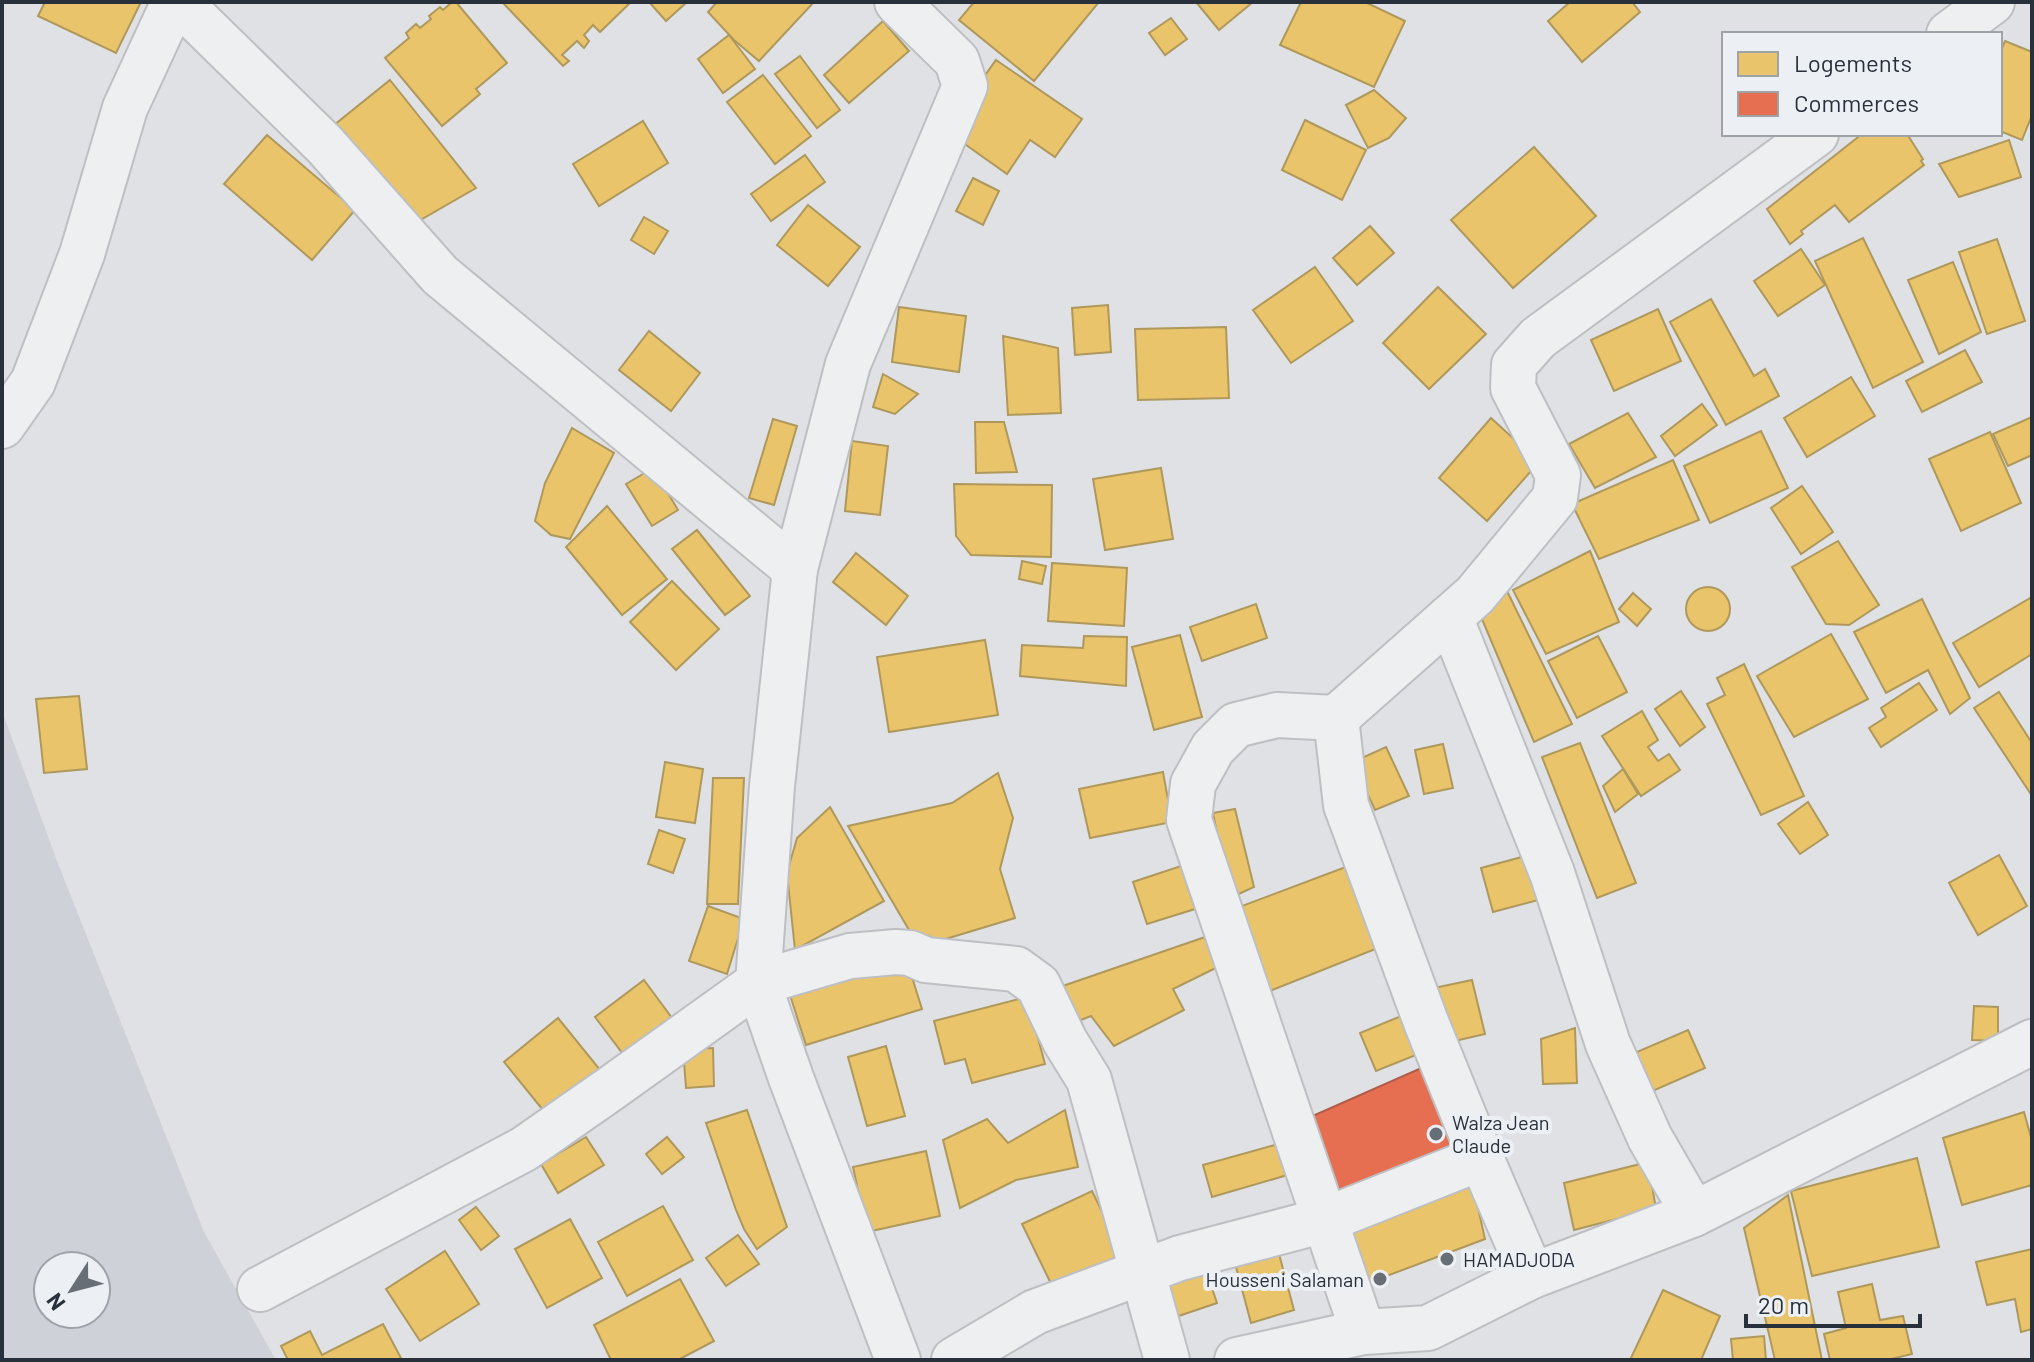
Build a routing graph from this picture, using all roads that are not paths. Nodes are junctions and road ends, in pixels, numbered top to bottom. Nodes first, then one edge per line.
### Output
1 (177, 2) edge
2 (897, 2) edge
3 (1992, 2) edge
4 (1952, 32) edge
5 (1813, 136) edge
6 (2, 426) edge
7 (795, 569) junction
8 (1450, 617) junction
9 (1336, 718) junction
10 (758, 983) junction
11 (2032, 1042) edge
12 (1481, 1158) junction
13 (1694, 1214) junction
14 (1325, 1220) junction
15 (1143, 1272) junction
16 (1532, 1276) junction
17 (260, 1289) dead end
18 (1363, 1332) junction
19 (1431, 1344) edge
20 (898, 1360) edge
21 (954, 1360) edge
22 (1167, 1360) edge
23 (1237, 1360) edge

1 - 6 street
1 - 7 street
2 - 7 street
3 - 4 street
5 - 8 street
7 - 10 street
8 - 9 street
8 - 13 street
9 - 12 street
9 - 14 street
10 - 15 street
10 - 17 street
10 - 20 street
11 - 13 street
12 - 14 street
12 - 16 street
13 - 16 street
14 - 15 street
14 - 18 street
15 - 21 street
15 - 22 street
16 - 19 street
18 - 19 street
18 - 23 street

